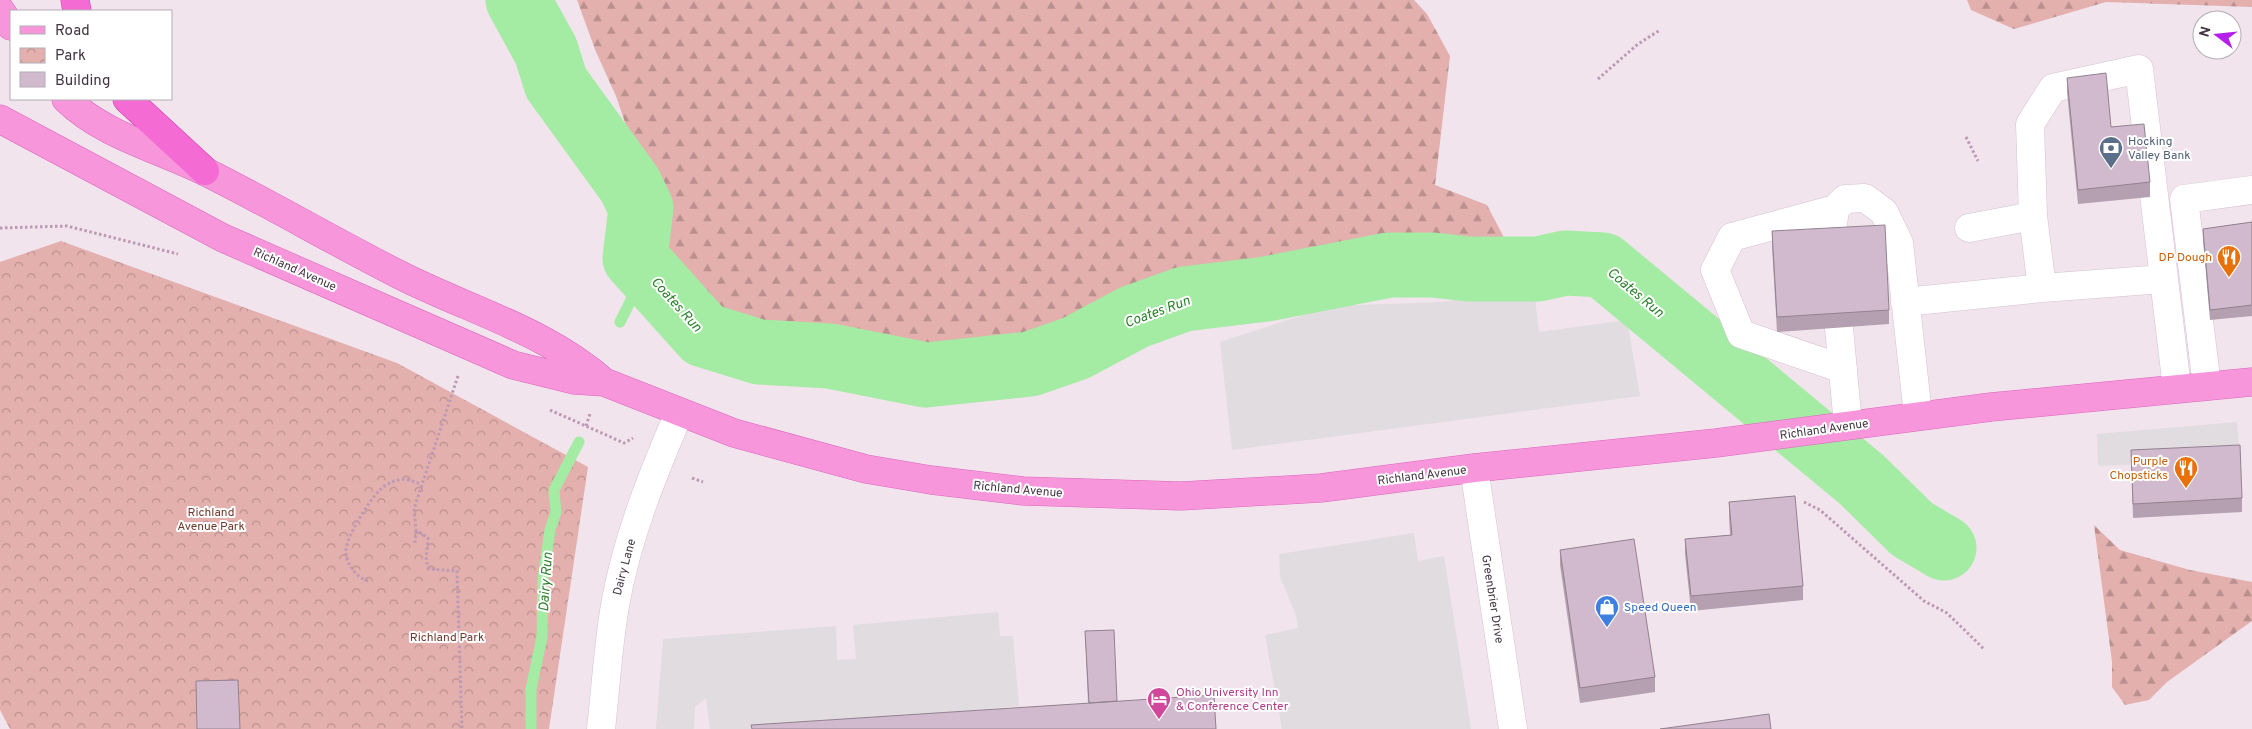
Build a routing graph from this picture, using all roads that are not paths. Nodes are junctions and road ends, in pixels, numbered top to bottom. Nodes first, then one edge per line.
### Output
1 (0, 10) edge
2 (10, 25) edge
3 (67, 100) edge
4 (128, 100) edge
5 (0, 119) edge
6 (205, 172) junction
7 (2252, 190) edge
8 (1835, 209) junction
9 (2033, 216) junction
10 (1969, 228) dead end
11 (1833, 241) edge
12 (2164, 279) junction
13 (2042, 288) junction
14 (1905, 302) junction
15 (1839, 328) edge
16 (1843, 369) junction
17 (604, 382) junction
18 (2252, 382) edge
19 (2206, 386) junction
20 (2177, 388) junction
21 (679, 413) junction
22 (1918, 416) junction
23 (1848, 425) junction
24 (1474, 468) junction
25 (601, 729) edge
26 (1513, 729) edge

1 - 2 main road
3 - 6 main road, Richland Avenue
4 - 6 highway
5 - 17 main road, Richland Avenue
6 - 17 main road, Richland Avenue
7 - 19 street
8 - 11 street
8 - 14 street
8 - 16 street
9 - 10 street
9 - 12 street
9 - 13 street
12 - 13 street
12 - 20 street
13 - 14 street
14 - 22 street
15 - 16 street
16 - 23 street
17 - 21 main road, Richland Avenue
18 - 19 main road, Richland Avenue
19 - 20 main road, Richland Avenue
20 - 22 main road, Richland Avenue
21 - 24 main road, Richland Avenue
21 - 25 street, Dairy Lane
22 - 23 main road, Richland Avenue
23 - 24 main road, Richland Avenue
24 - 26 street, Greenbrier Drive

